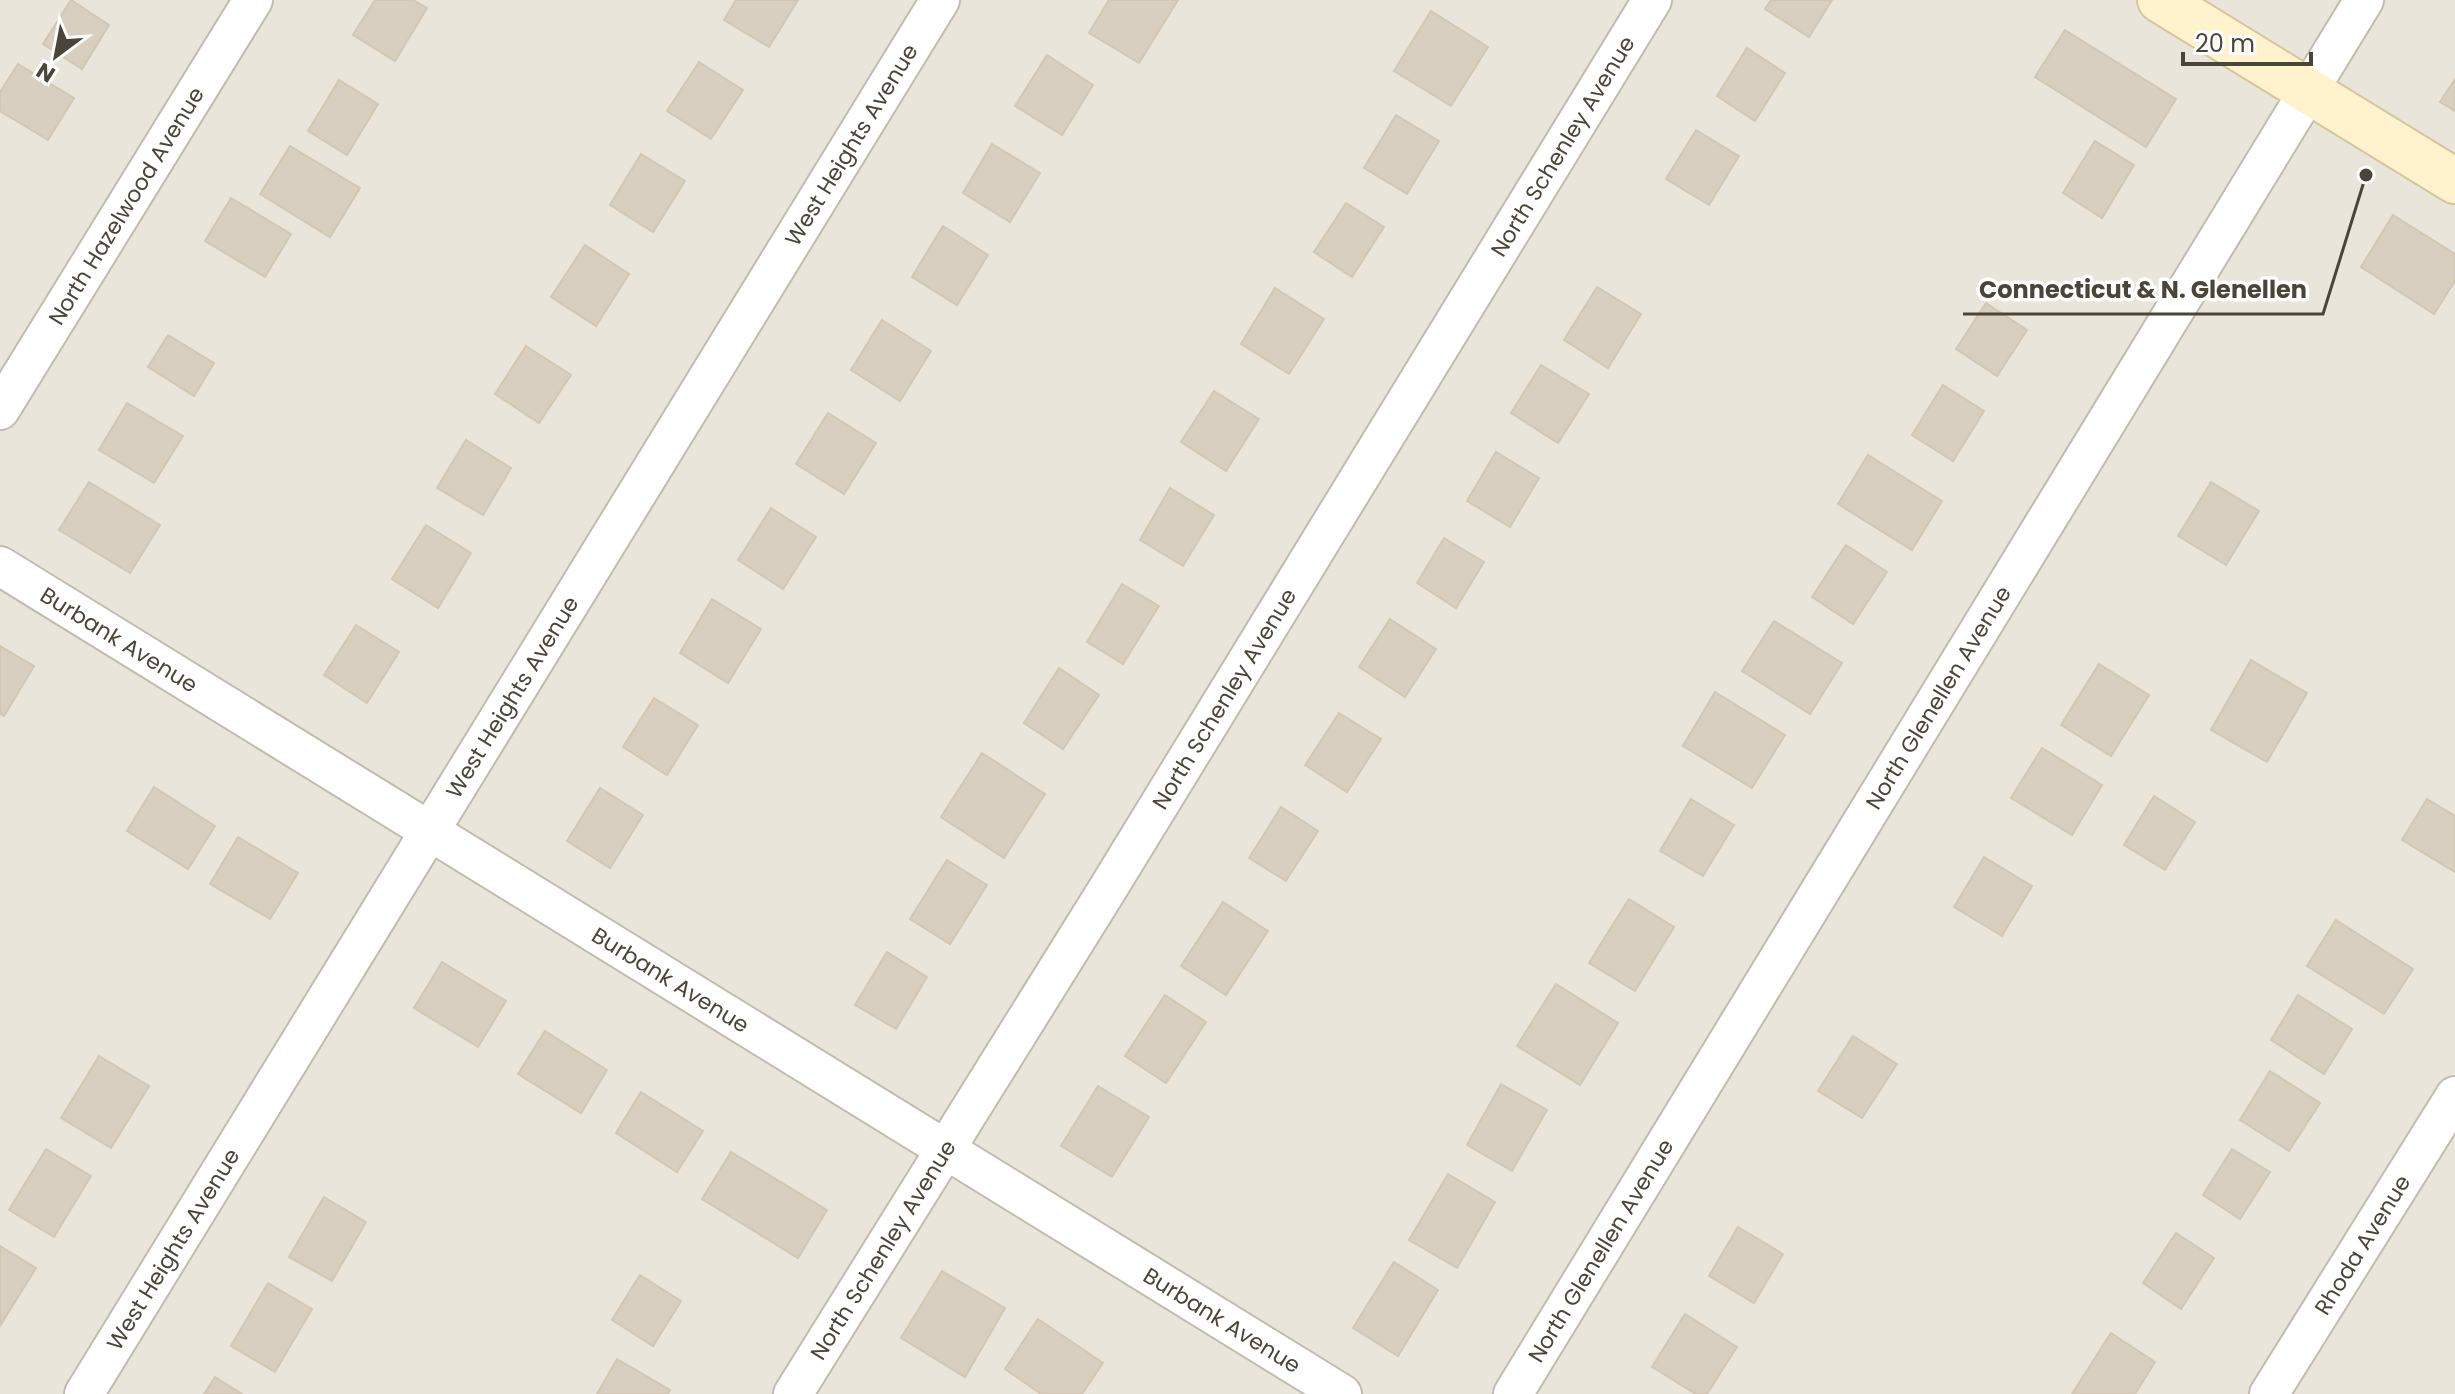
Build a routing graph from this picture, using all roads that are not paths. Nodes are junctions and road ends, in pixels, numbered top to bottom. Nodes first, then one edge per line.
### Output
1 (253, 0) edge
2 (940, 0) edge
3 (1652, 0) edge
4 (2160, 0) edge
5 (2364, 0) edge
6 (2307, 90) junction
7 (2455, 181) edge
8 (0, 410) edge
9 (0, 566) edge
10 (429, 831) junction
11 (2455, 1096) edge
12 (944, 1150) junction
13 (84, 1394) edge
14 (793, 1394) edge
15 (1342, 1394) edge
16 (1513, 1394) edge
17 (2269, 1394) edge

1 - 8 street, North Hazelwood Avenue
2 - 10 street, West Heights Avenue
3 - 12 street, North Schenley Avenue
4 - 6 street
5 - 6 street, North Glenellen Avenue
6 - 7 street
6 - 16 street, North Glenellen Avenue
9 - 10 street, Burbank Avenue
10 - 12 street, Burbank Avenue
10 - 13 street, West Heights Avenue
11 - 17 street, Rhoda Avenue
12 - 14 street, North Schenley Avenue
12 - 15 street, Burbank Avenue

